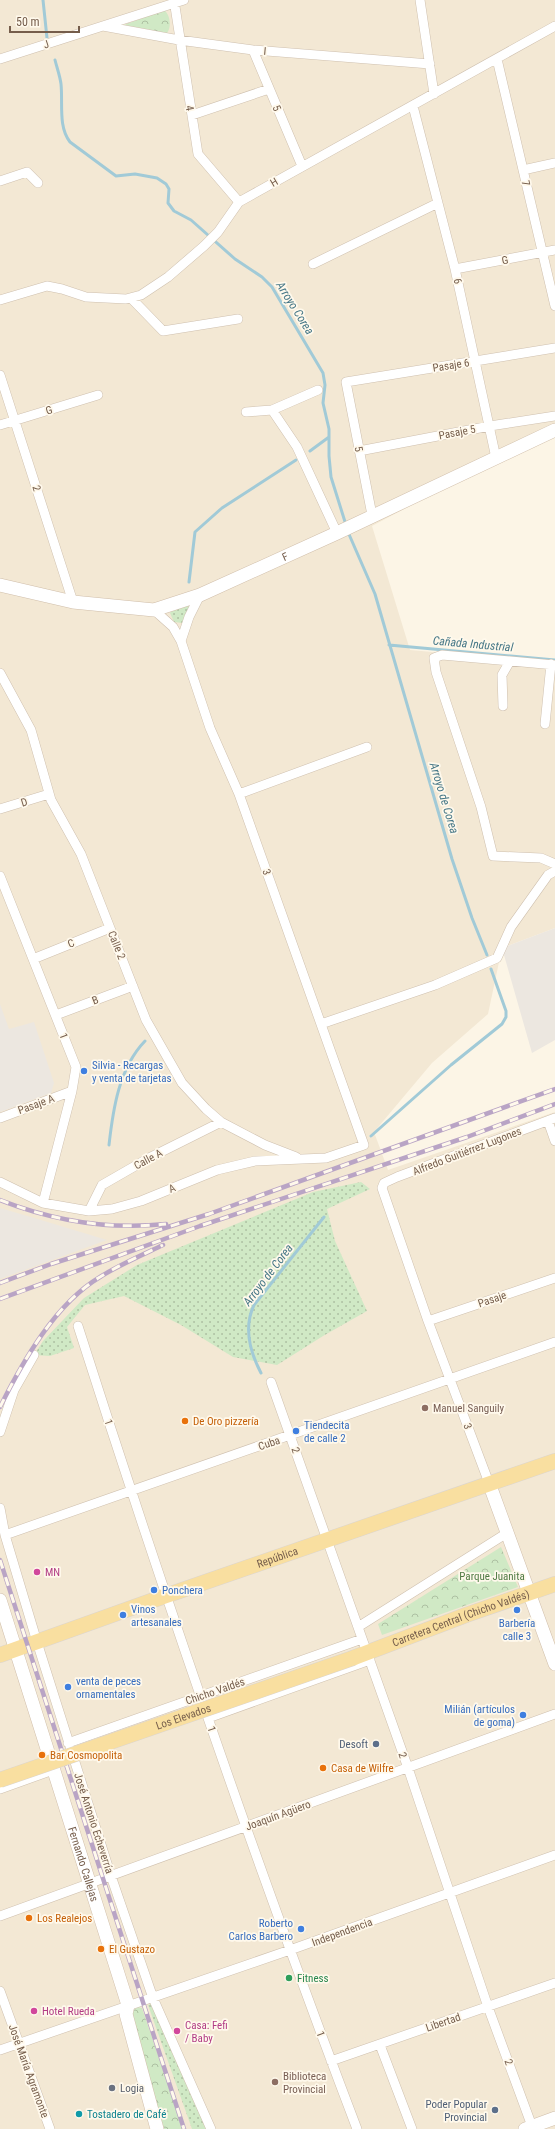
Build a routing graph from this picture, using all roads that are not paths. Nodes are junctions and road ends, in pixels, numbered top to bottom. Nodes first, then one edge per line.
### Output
1 (184, 0) edge
2 (420, 0) edge
3 (174, 1) edge
4 (103, 26) junction
5 (555, 26) edge
6 (179, 40) junction
7 (253, 50) junction
8 (0, 59) edge
9 (497, 60) junction
10 (430, 64) junction
11 (270, 89) junction
12 (434, 94) junction
13 (413, 106) junction
14 (192, 115) junction
15 (555, 163) edge
16 (302, 166) junction
17 (523, 170) junction
18 (0, 181) edge
19 (38, 183) dead end
20 (239, 202) junction
21 (438, 203) junction
22 (555, 250) edge
23 (542, 253) junction
24 (313, 264) dead end
25 (455, 269) junction
26 (131, 298) junction
27 (0, 300) edge
28 (555, 306) edge
29 (238, 319) dead end
30 (555, 348) edge
31 (476, 361) junction
32 (0, 375) edge
33 (346, 382) joint
34 (318, 390) dead end
35 (98, 395) dead end
36 (272, 410) junction
37 (246, 412) dead end
38 (555, 416) edge
39 (16, 420) junction
40 (0, 425) edge
41 (490, 426) junction
42 (555, 430) edge
43 (359, 451) junction
44 (496, 458) junction
45 (372, 516) junction
46 (337, 533) junction
47 (0, 586) edge
48 (200, 595) junction
49 (73, 602) junction
50 (154, 610) junction
51 (181, 641) junction
52 (510, 661) junction
53 (553, 664) edge
54 (0, 673) edge
55 (503, 706) dead end
56 (545, 724) dead end
57 (367, 747) dead end
58 (49, 794) junction
59 (239, 794) junction
60 (0, 810) edge
61 (555, 864) edge
62 (555, 871) edge
63 (0, 876) edge
64 (110, 928) junction
65 (33, 959) junction
66 (133, 986) junction
67 (56, 1015) junction
68 (321, 1024) junction
69 (72, 1091) junction
70 (0, 1118) edge
71 (552, 1120) edge
72 (221, 1122) junction
73 (555, 1141) edge
74 (364, 1145) joint
75 (301, 1159) junction
76 (0, 1182) edge
77 (382, 1188) joint
78 (43, 1203) junction
79 (89, 1211) junction
80 (555, 1278) edge
81 (428, 1321) junction
82 (78, 1326) dead end
83 (555, 1342) edge
84 (34, 1355) dead end
85 (450, 1379) junction
86 (271, 1382) dead end
87 (0, 1432) edge
88 (291, 1435) junction
89 (555, 1461) edge
90 (489, 1483) junction
91 (131, 1491) junction
92 (0, 1508) edge
93 (507, 1533) junction
94 (5, 1535) junction
95 (326, 1540) junction
96 (555, 1584) edge
97 (529, 1592) junction
98 (166, 1596) junction
99 (0, 1600) edge
100 (358, 1627) junction
101 (37, 1642) junction
102 (15, 1650) junction
103 (366, 1650) junction
104 (0, 1655) edge
105 (555, 1664) edge
106 (201, 1696) junction
107 (555, 1714) edge
108 (208, 1718) junction
109 (68, 1743) junction
110 (408, 1768) junction
111 (53, 1770) junction
112 (0, 1780) edge
113 (0, 1789) edge
114 (246, 1826) junction
115 (555, 1855) edge
116 (111, 1876) junction
117 (90, 1883) junction
118 (450, 1893) junction
119 (0, 1916) edge
120 (290, 1950) junction
121 (555, 1983) edge
122 (0, 1991) edge
123 (152, 1998) junction
124 (128, 2005) junction
125 (488, 2007) junction
126 (19, 2043) junction
127 (380, 2045) junction
128 (0, 2050) edge
129 (331, 2061) junction
130 (555, 2118) edge
131 (530, 2128) edge
132 (50, 2129) edge
133 (157, 2129) edge
134 (211, 2129) edge
135 (357, 2129) edge
136 (412, 2129) edge

1 - 3 street, J
2 - 10 street
3 - 4 street, J
3 - 6 street, 4
4 - 6 street, I
4 - 8 street, J
5 - 9 street, H
6 - 7 street, I
6 - 14 street, 4
7 - 10 street, I
7 - 11 street, 5
9 - 12 street, H
9 - 17 street, 7
10 - 12 street
11 - 14 street
11 - 16 street, 5
12 - 13 street, H
13 - 16 street, H
13 - 21 street, 6
14 - 20 street, 4
15 - 17 street
16 - 20 street, H
17 - 23 street, 7
18 - 19 street
20 - 26 street, H
21 - 24 street
21 - 25 street, 6
22 - 23 street, G
23 - 25 street, G
23 - 28 street, 7
25 - 31 street, 6
26 - 27 street, H
26 - 29 street
30 - 31 street, Pasaje 6
31 - 33 street, Pasaje 6
31 - 41 street, 6
32 - 39 street, 2
33 - 43 street, 5
34 - 36 street
35 - 39 street, G
36 - 37 street
36 - 46 street
38 - 41 street, Pasaje 5
39 - 40 street, G
39 - 49 street, 2
41 - 43 street, Pasaje 5
41 - 44 street, 6
42 - 44 street, F
43 - 45 street, 5
44 - 45 street, F
45 - 46 street, F
46 - 48 street, F
47 - 49 street, F
48 - 50 street, F
48 - 51 street
49 - 50 street, F
50 - 51 street, 3
51 - 59 street, 3
52 - 53 street
52 - 55 street
52 - 61 street
53 - 56 street
54 - 58 street, Calle 2
57 - 59 street
58 - 60 street, D
58 - 64 street, Calle 2
59 - 68 street, 3
62 - 68 street
63 - 65 street, 1
64 - 65 street, C
64 - 66 street, Calle 2
65 - 67 street, 1
66 - 67 street, B
66 - 72 street, Calle 2
67 - 69 street, 1
68 - 74 street, 3
69 - 70 street, Pasaje A
69 - 78 street, 1
71 - 73 street
71 - 77 street, Alfredo Guitiérrez Lugones
72 - 75 street, Calle 2
72 - 79 street, Calle A
74 - 75 street, A
75 - 79 street, A
76 - 78 street
77 - 81 street, 3
78 - 79 street, A
80 - 81 street, Pasaje
81 - 85 street, 3
82 - 91 street, 1
83 - 85 street, Cuba
84 - 87 street
85 - 88 street, Cuba
85 - 90 street, 3
86 - 88 street, 2
88 - 91 street, Cuba
88 - 95 street, 2
89 - 90 main road, República
90 - 93 street, 3
90 - 95 main road, República
91 - 94 street, Cuba
91 - 98 street, 1
92 - 94 street, José Antonio Echeverría
93 - 97 street, 3
93 - 100 street
94 - 101 street, José Antonio Echeverría
95 - 98 main road, República
95 - 100 street, 2
96 - 97 main road, Carretera Central (Chicho Valdés)
97 - 103 main road, Carretera Central (Chicho Valdés)
97 - 105 street, 3
98 - 101 main road, República
98 - 106 street, 1
99 - 102 street, Fernando Callejas
100 - 103 street, 2
101 - 102 main road, República
101 - 109 street, José Antonio Echeverría
102 - 104 main road, República
102 - 111 street, Fernando Callejas
103 - 106 street, Chicho Valdés
103 - 108 street, Chicho Valdés
103 - 110 street, 2
103 - 112 main road, Los Elevados, bridge
106 - 108 street, 1
106 - 109 street, Chicho Valdés
107 - 110 street, Joaquín Agüero
108 - 114 street, 1
109 - 116 street, José Antonio Echeverría
110 - 114 street, Joaquín Agüero
110 - 118 street, 2
111 - 113 street
111 - 117 street, Fernando Callejas
114 - 116 street, Joaquín Agüero
114 - 120 street, 1
115 - 118 street, Independencia
116 - 117 street, Joaquín Agüero
116 - 123 street, José Antonio Echeverría
117 - 119 street, Joaquín Agüero
117 - 124 street, Fernando Callejas
118 - 120 street, Independencia
118 - 125 street, 2
120 - 123 street, Independencia
120 - 129 street, 1
121 - 125 street, Libertad
122 - 126 street, José María Agramonte
123 - 124 street, Independencia
123 - 134 street, José Antonio Echeverría
124 - 126 street, Independencia
124 - 133 street, Fernando Callejas
125 - 127 street, Libertad
125 - 131 street, 2
126 - 128 street, Independencia
126 - 132 street, José María Agramonte
127 - 129 street, Libertad
127 - 136 street
129 - 135 street, 1
130 - 131 street

